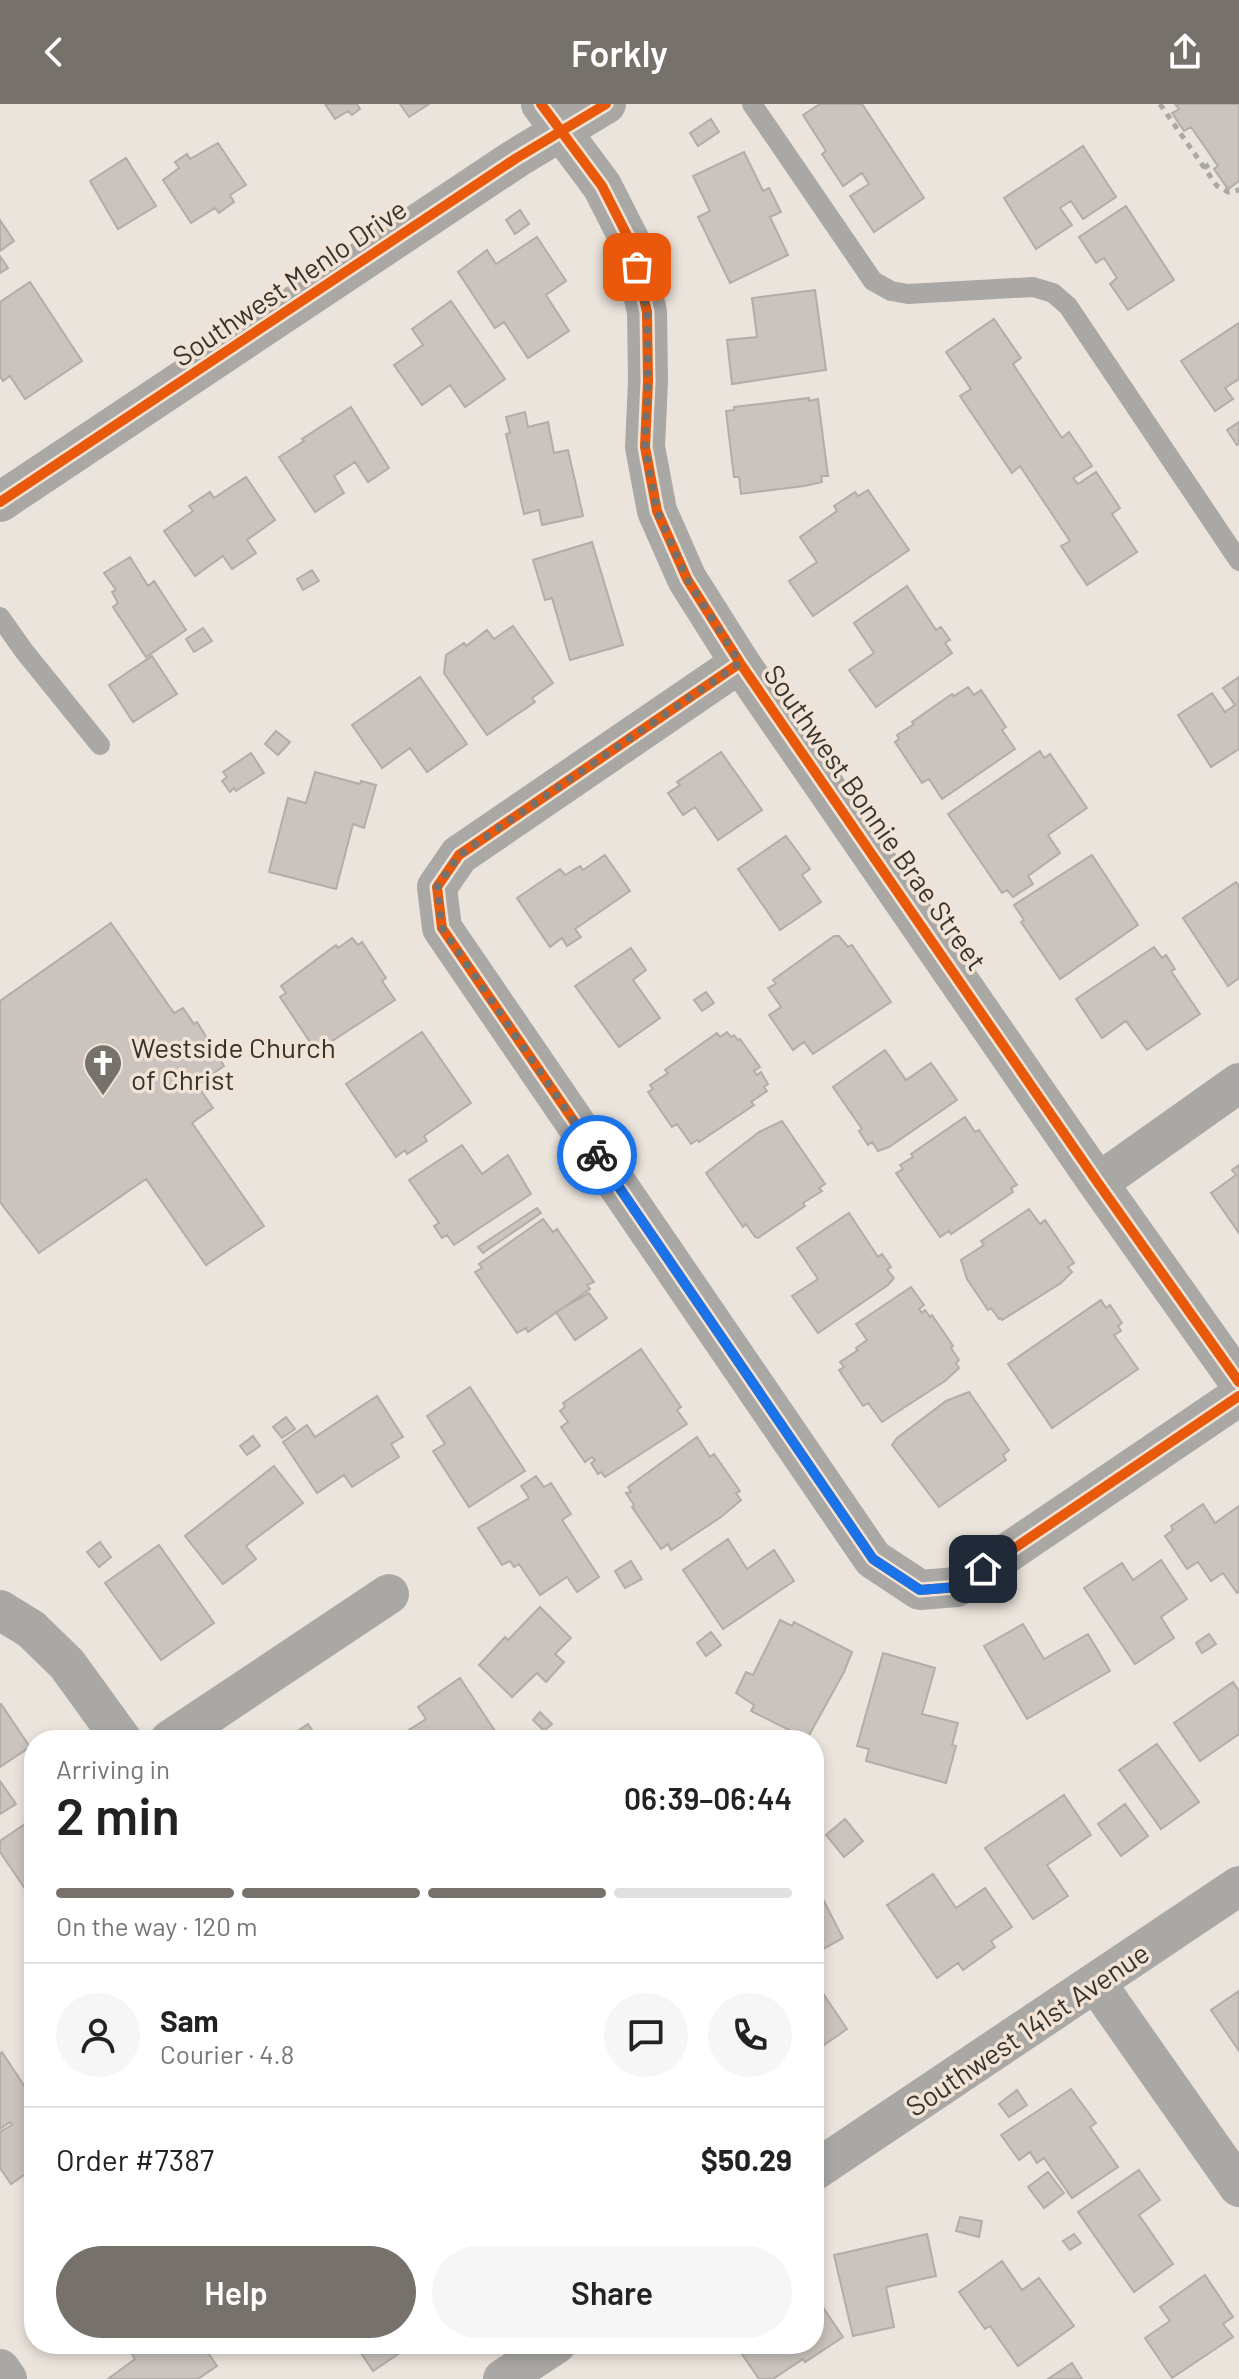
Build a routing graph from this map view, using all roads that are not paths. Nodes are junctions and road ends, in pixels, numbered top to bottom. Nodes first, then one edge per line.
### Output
1 (606, 104) edge
2 (752, 104) edge
3 (551, 118) edge
4 (0, 501) edge
5 (1239, 561) edge
6 (0, 617) edge
7 (740, 663) junction
8 (100, 745) dead end
9 (1239, 1083) edge
10 (1098, 1183) junction
11 (1239, 1382) edge
12 (1239, 1396) edge
13 (389, 1594) dead end
14 (0, 1610) edge
15 (115, 1730) edge
16 (185, 1730) edge
17 (1239, 1886) edge
18 (1096, 1983) junction
19 (824, 2164) edge
20 (1239, 2187) edge
21 (538, 2354) edge
22 (0, 2369) edge
23 (7, 2379) edge
24 (503, 2379) edge

1 - 3 street, Southwest Menlo Drive
2 - 5 lane
3 - 4 street, Southwest Menlo Drive
3 - 7 street, Southwest Bonnie Brae Street
6 - 8 lane
7 - 10 street, Southwest Bonnie Brae Street
7 - 12 street
9 - 10 street
10 - 11 street, Southwest Bonnie Brae Street
13 - 16 street
14 - 15 street
17 - 18 street, Southwest 141st Avenue
18 - 19 street, Southwest 141st Avenue
18 - 20 street
21 - 24 street
22 - 23 street

